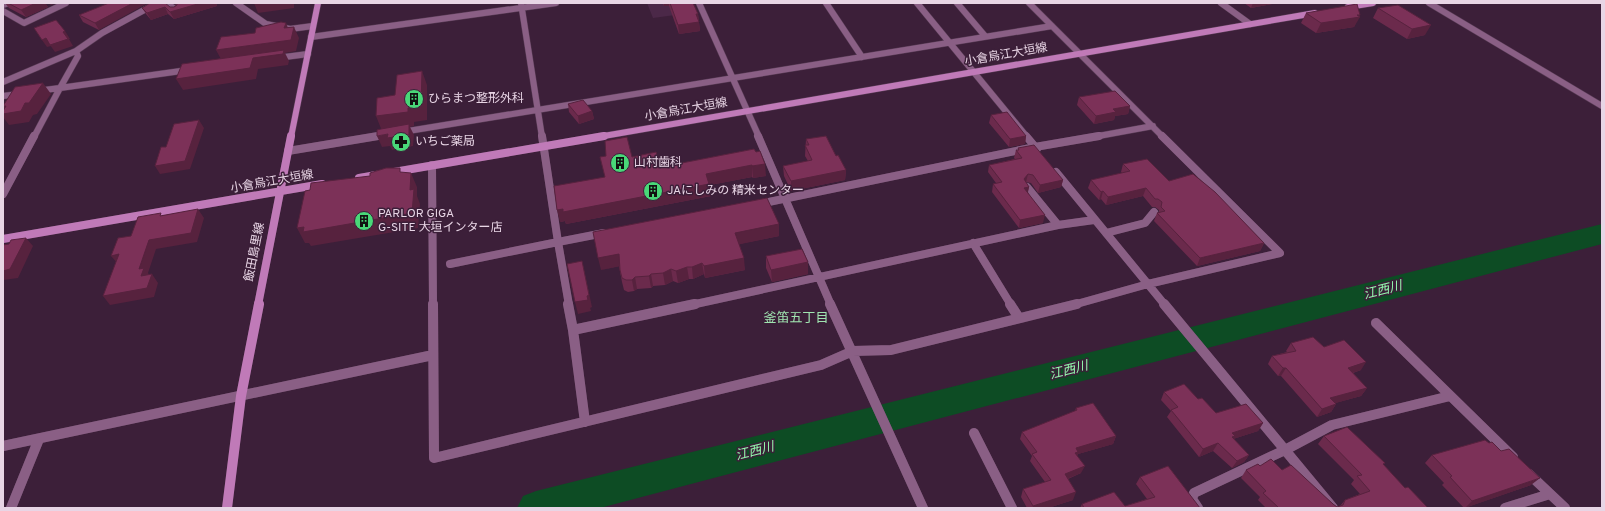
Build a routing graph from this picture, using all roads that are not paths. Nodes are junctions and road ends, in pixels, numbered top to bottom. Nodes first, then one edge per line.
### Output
1 (9, 3) edge
2 (66, 3) edge
3 (157, 3) edge
4 (167, 3) edge
5 (236, 3) edge
6 (318, 3) edge
7 (556, 3) edge
8 (699, 3) edge
9 (826, 3) edge
10 (917, 3) edge
11 (957, 3) edge
12 (1029, 3) edge
13 (1221, 3) edge
14 (1373, 3) edge
15 (1429, 3) edge
16 (3, 5) edge
17 (522, 5) edge
18 (1342, 8) edge
19 (176, 10) edge
20 (3, 11) edge
21 (1319, 12) edge
22 (1250, 24) junction
23 (313, 26) junction
24 (1052, 26) junction
25 (986, 36) junction
26 (311, 37) junction
27 (949, 42) junction
28 (76, 52) junction
29 (308, 54) junction
30 (1081, 54) junction
31 (862, 57) junction
32 (269, 59) edge
33 (192, 70) edge
34 (975, 72) junction
35 (733, 78) junction
36 (3, 82) edge
37 (60, 88) junction
38 (32, 92) edge
39 (24, 93) edge
40 (3, 96) edge
41 (1602, 106) edge
42 (538, 110) junction
43 (748, 111) junction
44 (1153, 126) junction
45 (543, 146) junction
46 (1035, 147) junction
47 (288, 151) junction
48 (1041, 154) edge
49 (432, 165) junction
50 (1051, 166) edge
51 (348, 180) edge
52 (333, 182) edge
53 (1027, 187) edge
54 (280, 191) junction
55 (3, 194) edge
56 (785, 199) junction
57 (754, 205) edge
58 (1154, 212) dead end
59 (1094, 220) junction
60 (1058, 225) junction
61 (612, 232) edge
62 (1106, 233) junction
63 (3, 239) edge
64 (558, 242) junction
65 (973, 244) junction
66 (450, 264) dead end
67 (818, 276) junction
68 (1148, 284) junction
69 (1019, 318) junction
70 (1376, 324) dead end
71 (573, 330) junction
72 (853, 351) junction
73 (433, 355) junction
74 (241, 396) junction
75 (1450, 396) junction
76 (585, 422) junction
77 (974, 433) dead end
78 (39, 439) junction
79 (3, 446) edge
80 (1286, 450) junction
81 (1550, 494) junction
82 (11, 508) edge
83 (226, 508) edge
84 (923, 508) edge
85 (1012, 508) edge
86 (1198, 508) edge
87 (1333, 508) edge
88 (1505, 508) edge
89 (1565, 508) edge

1 - 16 street
2 - 20 street
3 - 28 street
4 - 19 street
5 - 23 street
6 - 23 main road, 飯田島里線
7 - 17 street
8 - 35 street
9 - 31 street
10 - 27 street
11 - 25 street
12 - 24 street
13 - 22 street
14 - 18 main road
15 - 41 street
17 - 26 street
17 - 42 street
21 - 22 main road, 小倉烏江大垣線
22 - 30 main road, 小倉烏江大垣線
23 - 26 main road, 飯田島里線
24 - 25 street
24 - 30 street
25 - 27 street
26 - 29 main road, 飯田島里線
27 - 31 street
27 - 34 street
28 - 36 street
28 - 37 street
29 - 32 street
29 - 47 main road, 飯田島里線
30 - 34 main road, 小倉烏江大垣線
30 - 44 street
31 - 35 street
33 - 37 street
34 - 43 main road, 小倉烏江大垣線
34 - 46 street
35 - 42 street
35 - 43 street
37 - 38 street
37 - 55 street
39 - 40 street
42 - 45 street
42 - 47 street
43 - 45 main road, 小倉烏江大垣線
43 - 56 street
44 - 46 street
44 - 68 street
45 - 49 main road, 小倉烏江大垣線
45 - 64 street
46 - 48 street
46 - 56 street
47 - 54 main road, 飯田島里線
49 - 51 main road, 小倉烏江大垣線
49 - 73 street
50 - 59 street
52 - 54 main road, 小倉烏江大垣線
53 - 60 street
54 - 63 main road, 小倉烏江大垣線
54 - 74 main road, 飯田島里線
56 - 57 street
56 - 67 street
58 - 62 street
59 - 60 street
59 - 62 street
60 - 65 street
61 - 64 street
62 - 68 street
64 - 66 street
64 - 71 street
65 - 67 street
65 - 69 street
67 - 71 street
67 - 72 street
68 - 69 street
68 - 80 street
69 - 72 street
70 - 75 street
71 - 76 street
72 - 76 street
72 - 84 street
73 - 74 street
73 - 76 street
74 - 78 street
74 - 83 main road, 飯田島里線
75 - 80 street
75 - 81 street
77 - 85 street
78 - 79 street
78 - 82 street
80 - 86 street
80 - 87 street
81 - 88 street
81 - 89 street

